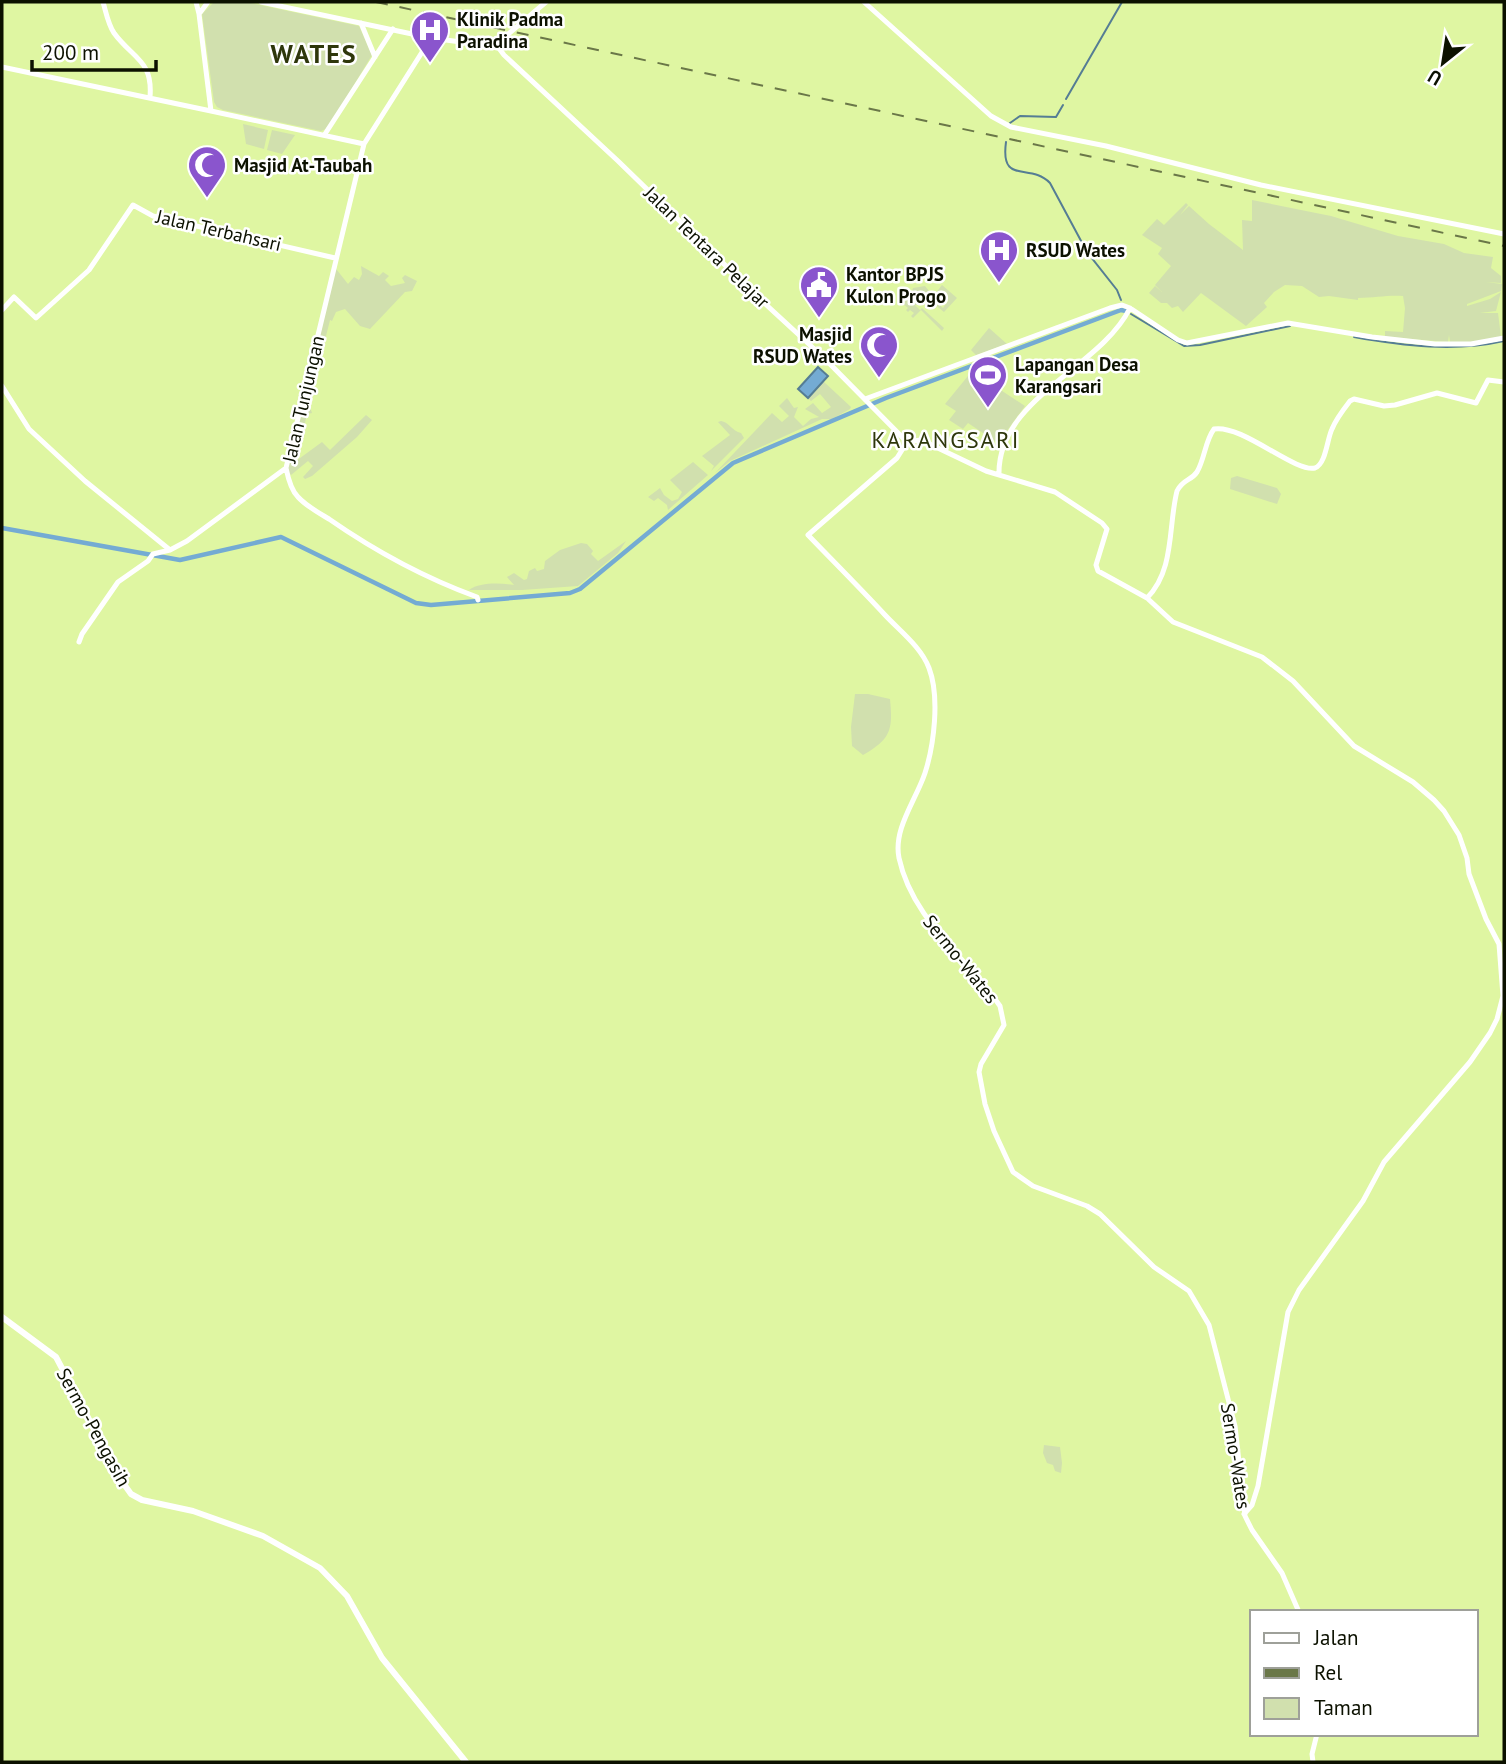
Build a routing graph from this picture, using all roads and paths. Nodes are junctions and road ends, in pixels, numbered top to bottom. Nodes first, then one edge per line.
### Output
1 (103, 2) edge
2 (197, 2) edge
3 (208, 2) edge
4 (261, 2) edge
5 (546, 2) edge
6 (864, 2) edge
7 (199, 14) junction
8 (361, 23) junction
9 (393, 29) junction
10 (431, 37) junction
11 (498, 47) junction
12 (375, 57) junction
13 (2, 67) edge
14 (150, 97) junction
15 (211, 111) junction
16 (325, 134) junction
17 (364, 144) junction
18 (1504, 234) edge
19 (335, 258) junction
20 (1130, 308) junction
21 (2, 310) edge
22 (1504, 338) edge
23 (1504, 382) edge
24 (2, 386) edge
25 (868, 403) junction
26 (907, 442) junction
27 (286, 468) junction
28 (999, 475) junction
29 (170, 550) junction
30 (1147, 598) junction
31 (478, 600) dead end
32 (79, 642) dead end
33 (2, 1317) edge
34 (1244, 1514) junction
35 (1298, 1610) edge
36 (1316, 1736) edge
37 (466, 1762) edge
38 (1313, 1762) edge

1 - 14 street
2 - 7 street
3 - 7 street
4 - 8 street
5 - 11 street
6 - 18 street
7 - 15 street
8 - 9 street
8 - 12 street
9 - 10 street
9 - 12 street
10 - 11 street
10 - 17 street, Jalan Tunjungan
11 - 25 street, Jalan Tentara Pelajar
12 - 16 street
13 - 14 street
14 - 15 street
15 - 16 street
16 - 17 street
17 - 19 street, Jalan Tunjungan
19 - 21 street, Jalan Terbahsari
19 - 27 street, Jalan Tunjungan
20 - 22 street
20 - 25 street
20 - 28 street
23 - 30 street
24 - 29 street
25 - 26 street, Jalan Tentara Pelajar
26 - 28 street
26 - 34 street, Sermo-Wates
27 - 29 street
27 - 31 street, Jalan Tunjungan
28 - 30 street
29 - 32 street
30 - 34 street
33 - 37 main road, Sermo-Pengasih
34 - 35 street, Sermo-Wates
36 - 38 street

